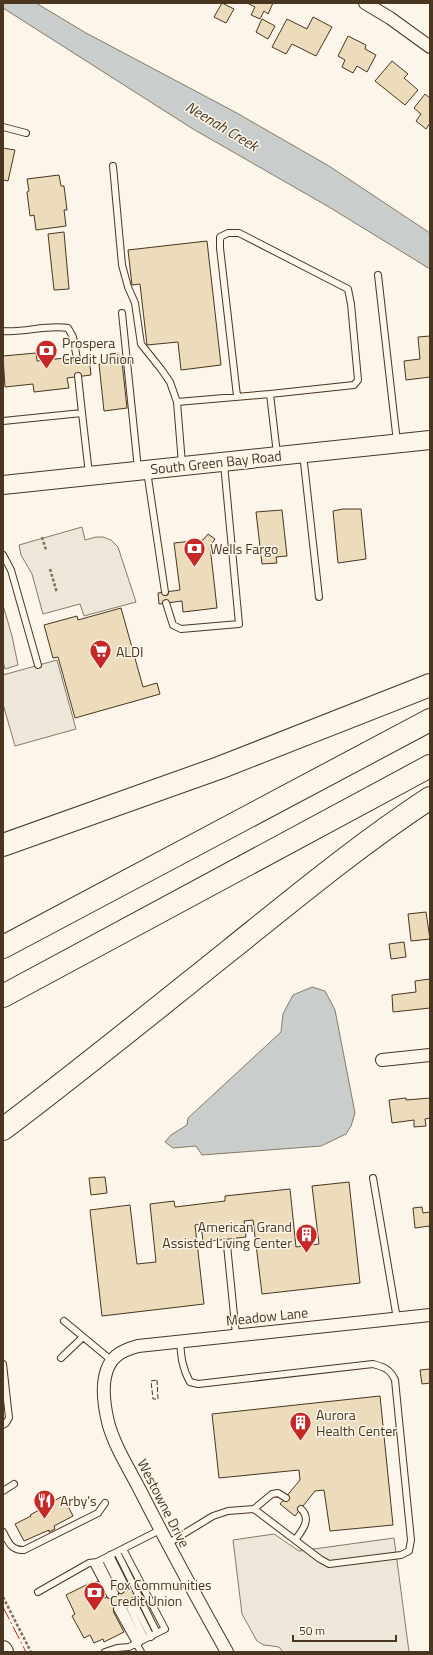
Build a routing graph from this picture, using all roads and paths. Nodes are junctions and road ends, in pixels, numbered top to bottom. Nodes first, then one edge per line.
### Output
1 (365, 3) edge
2 (430, 47) edge
3 (3, 127) edge
4 (26, 133) dead end
5 (113, 166) dead end
6 (378, 275) dead end
7 (122, 313) dead end
8 (3, 331) edge
9 (77, 359) dead end
10 (78, 376) dead end
11 (270, 394) junction
12 (237, 396) junction
13 (177, 402) junction
14 (82, 413) junction
15 (3, 421) edge
16 (430, 440) edge
17 (397, 444) junction
18 (303, 453) junction
19 (277, 455) junction
20 (224, 461) junction
21 (182, 466) junction
22 (142, 470) junction
23 (90, 476) junction
24 (3, 485) edge
25 (42, 537) dead end
26 (46, 550) dead end
27 (3, 555) edge
28 (50, 569) dead end
29 (165, 592) dead end
30 (57, 593) dead end
31 (320, 597) dead end
32 (166, 603) dead end
33 (38, 665) dead end
34 (430, 685) edge
35 (430, 720) edge
36 (430, 766) edge
37 (430, 798) edge
38 (3, 845) edge
39 (3, 948) edge
40 (3, 996) edge
41 (430, 1055) edge
42 (382, 1060) dead end
43 (3, 1130) edge
44 (372, 1178) dead end
45 (227, 1245) dead end
46 (430, 1315) edge
47 (396, 1319) junction
48 (64, 1321) dead end
49 (236, 1334) junction
50 (83, 1337) junction
51 (180, 1341) junction
52 (61, 1358) dead end
53 (111, 1360) junction
54 (3, 1364) edge
55 (3, 1425) edge
56 (14, 1484) dead end
57 (3, 1491) edge
58 (286, 1498) dead end
59 (105, 1503) dead end
60 (254, 1509) junction
61 (301, 1509) dead end
62 (160, 1530) junction
63 (3, 1532) edge
64 (295, 1540) junction
65 (168, 1544) junction
66 (120, 1550) junction
67 (102, 1559) junction
68 (38, 1592) dead end
69 (3, 1597) edge
70 (143, 1640) junction
71 (118, 1648) junction
72 (221, 1650) edge
73 (31, 1652) edge
74 (105, 1652) edge
75 (124, 1652) edge
76 (141, 1652) edge

1 - 2 street
3 - 4 lane
5 - 13 lane
6 - 17 lane
7 - 22 lane
8 - 9 lane
10 - 14 lane
11 - 12 lane
11 - 12 lane
11 - 19 lane
12 - 13 lane
13 - 21 lane
14 - 15 lane
14 - 23 lane
16 - 17 main road, South Green Bay Road
17 - 18 main road, South Green Bay Road
18 - 19 main road, South Green Bay Road
18 - 31 lane
19 - 20 main road, South Green Bay Road
20 - 21 main road, South Green Bay Road
20 - 32 lane
21 - 22 main road, South Green Bay Road
22 - 23 main road, South Green Bay Road
22 - 29 lane
23 - 24 main road, South Green Bay Road
25 - 26 path
27 - 33 lane
28 - 30 path
34 - 38 highway
35 - 39 highway
36 - 40 highway
37 - 43 highway
41 - 42 street
44 - 47 lane
45 - 49 lane
46 - 47 street, Meadow Lane
47 - 49 street, Meadow Lane
48 - 50 lane
49 - 51 street, Meadow Lane
50 - 52 lane
50 - 53 lane
51 - 53 street, Meadow Lane
51 - 64 lane
53 - 62 street, Westowne Drive
54 - 55 lane
56 - 57 lane
58 - 60 lane
59 - 63 lane
60 - 64 lane
60 - 65 lane
61 - 64 lane
62 - 65 street, Westowne Drive
62 - 66 lane
65 - 72 street, Westowne Drive
66 - 67 lane
66 - 70 lane
67 - 67 lane
67 - 68 lane
69 - 73 path
70 - 70 lane
70 - 71 lane
70 - 76 lane
71 - 74 lane
71 - 75 lane

